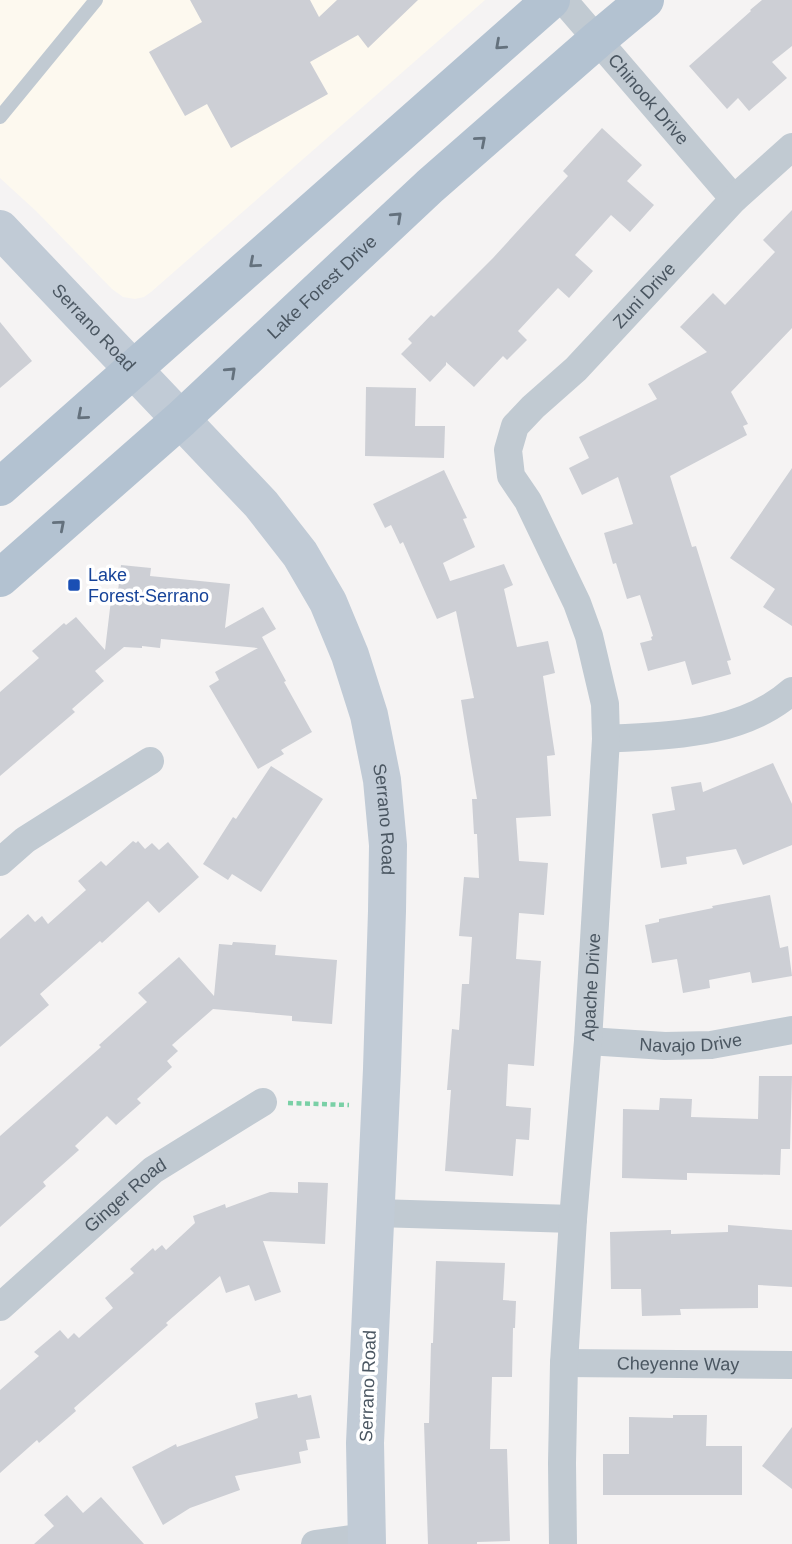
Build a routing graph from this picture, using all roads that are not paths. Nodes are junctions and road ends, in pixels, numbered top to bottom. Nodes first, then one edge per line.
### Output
1 (96, 0) edge
2 (551, 0) edge
3 (563, 0) edge
4 (645, 0) edge
5 (597, 40) junction
6 (0, 117) edge
7 (792, 147) edge
8 (734, 199) junction
9 (0, 229) edge
10 (133, 370) junction
11 (181, 419) junction
12 (508, 450) joint
13 (0, 487) edge
14 (0, 578) edge
15 (792, 691) edge
16 (606, 739) junction
17 (150, 761) dead end
18 (0, 862) edge
19 (792, 1030) edge
20 (588, 1041) junction
21 (263, 1102) road end
22 (376, 1213) junction
23 (573, 1219) junction
24 (0, 1307) edge
25 (564, 1363) junction
26 (792, 1365) edge
27 (367, 1541) edge
28 (315, 1544) edge
29 (563, 1544) edge

1 - 6 lane
2 -> 10 main road
3 - 5 street, Chinook Drive
4 - 5 main road, Lake Forest Drive
5 - 8 street, Chinook Drive
11 -> 5 main road, Lake Forest Drive
7 - 8 street, Zuni Drive
8 - 12 street, Zuni Drive
9 - 10 street, Serrano Road
10 - 11 street, Serrano Road
10 -> 13 main road
14 -> 11 main road, Lake Forest Drive
11 - 22 street, Serrano Road
12 - 16 street, Apache Drive
15 - 16 street
16 - 20 street, Apache Drive
17 - 18 street
19 - 20 street, Navajo Drive
20 - 23 street, Apache Drive
21 - 24 street, Ginger Road
22 - 23 street
22 - 27 street, Serrano Road
23 - 25 street, Apache Drive
25 - 26 street, Cheyenne Way
25 - 29 street, Apache Drive
27 - 28 street

